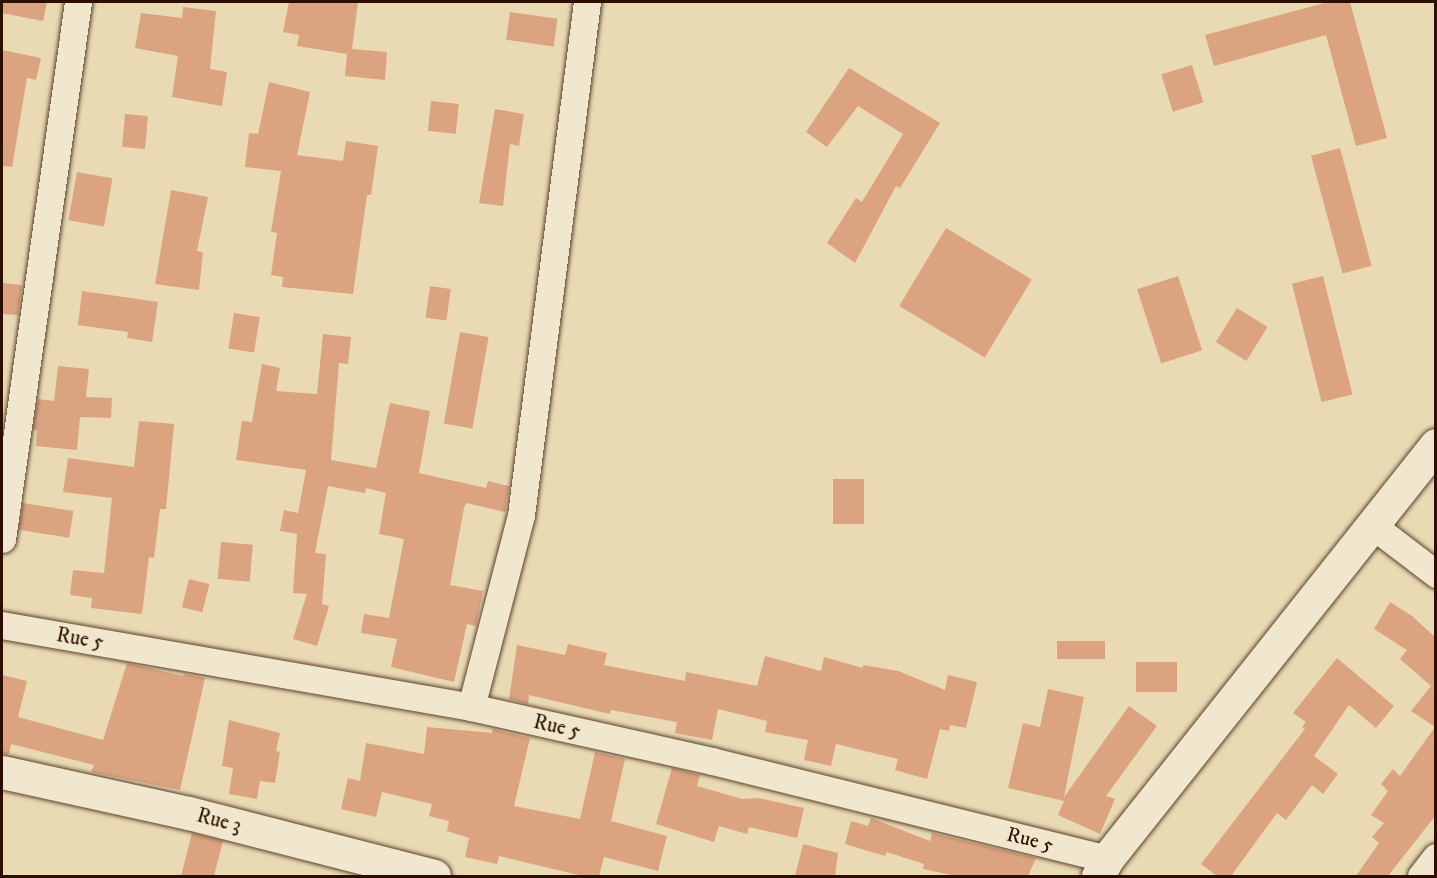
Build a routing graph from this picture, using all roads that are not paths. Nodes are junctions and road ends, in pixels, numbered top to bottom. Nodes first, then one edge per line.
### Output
1 (78, 2) edge
2 (587, 2) edge
3 (1436, 445) edge
4 (1372, 525) junction
5 (2, 539) edge
6 (1436, 574) edge
7 (2, 625) edge
8 (471, 707) junction
9 (2, 772) edge
10 (1436, 857) edge
11 (1103, 868) edge
12 (434, 876) edge
13 (1421, 876) edge

1 - 5 street
2 - 8 street
3 - 4 street
4 - 6 street
4 - 11 street
7 - 8 street, Rue 5
8 - 11 street, Rue 5
9 - 12 street, Rue 3
10 - 13 street

